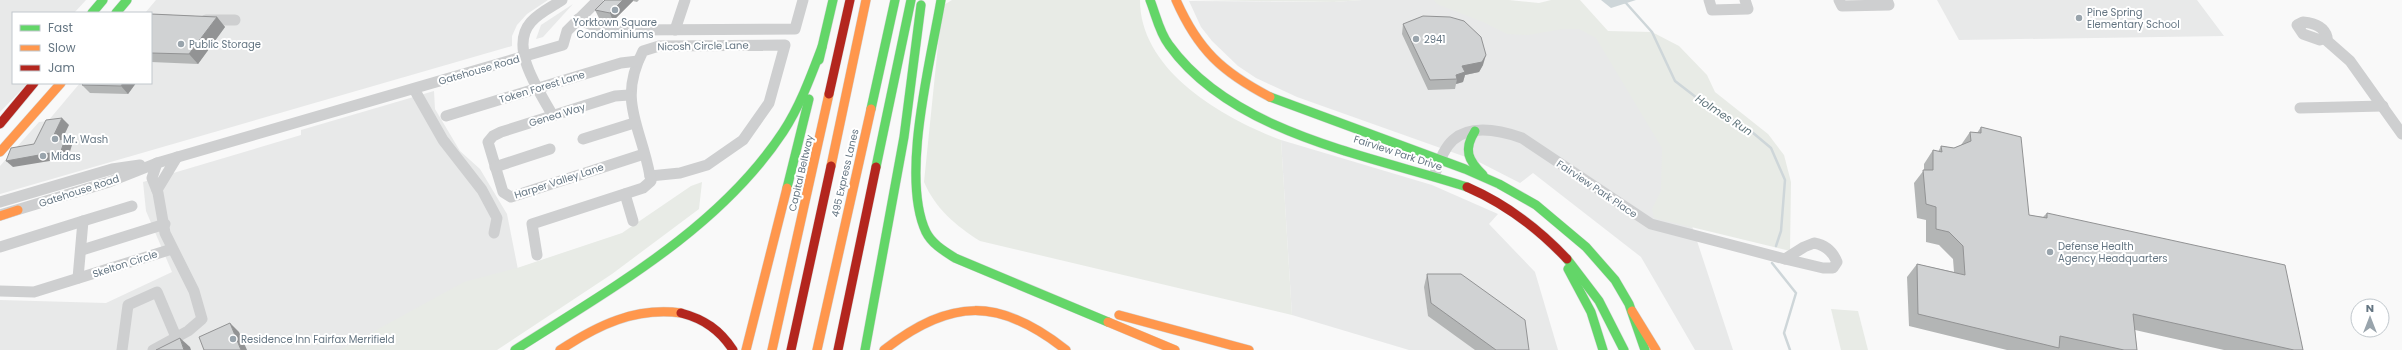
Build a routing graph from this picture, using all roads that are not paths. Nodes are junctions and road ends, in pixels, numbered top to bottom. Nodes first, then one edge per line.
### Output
1 (103, 0) edge
2 (127, 0) edge
3 (562, 0) edge
4 (598, 0) edge
5 (684, 0) edge
6 (803, 0) edge
7 (833, 0) edge
8 (850, 0) edge
9 (866, 0) edge
10 (895, 0) edge
11 (911, 0) edge
12 (920, 0) edge
13 (942, 0) edge
14 (1150, 0) edge
15 (1176, 0) edge
16 (1709, 0) edge
17 (1745, 0) edge
18 (1839, 0) edge
19 (1887, 0) edge
20 (93, 12) edge
21 (117, 12) edge
22 (578, 19) junction
23 (197, 20) edge
24 (235, 20) dead end
25 (675, 30) junction
26 (2325, 39) dead end
27 (822, 47) junction
28 (526, 56) junction
29 (638, 61) junction
30 (33, 84) edge
31 (60, 84) edge
32 (537, 88) junction
33 (414, 89) junction
34 (629, 95) junction
35 (2383, 106) junction
36 (2300, 108) dead end
37 (446, 116) dead end
38 (553, 116) junction
39 (634, 123) junction
40 (0, 124) edge
41 (1475, 131) junction
42 (2402, 134) edge
43 (583, 139) dead end
44 (488, 142) joint
45 (550, 149) dead end
46 (0, 152) edge
47 (644, 154) junction
48 (177, 157) junction
49 (1442, 160) junction
50 (156, 163) junction
51 (495, 167) junction
52 (650, 176) junction
53 (1434, 176) junction
54 (1488, 179) junction
55 (158, 190) junction
56 (625, 194) junction
57 (0, 202) edge
58 (132, 206) dead end
59 (0, 215) edge
60 (83, 221) junction
61 (633, 221) dead end
62 (165, 224) junction
63 (494, 232) dead end
64 (0, 247) edge
65 (172, 249) junction
66 (82, 250) junction
67 (1559, 253) junction
68 (536, 254) dead end
69 (1785, 259) dead end
70 (78, 278) junction
71 (1026, 289) junction
72 (0, 291) edge
73 (1632, 311) junction
74 (176, 337) junction
75 (122, 350) edge
76 (153, 350) edge
77 (515, 350) edge
78 (560, 350) edge
79 (733, 350) edge
80 (746, 350) edge
81 (772, 350) edge
82 (791, 350) edge
83 (817, 350) edge
84 (838, 350) edge
85 (864, 350) edge
86 (884, 350) edge
87 (1066, 350) edge
88 (1175, 350) edge
89 (1249, 350) edge
90 (1602, 350) edge
91 (1624, 350) edge
92 (1645, 350) edge
93 (1656, 350) edge

1 - 20 main road
2 - 21 main road
3 - 28 street
4 - 22 street
5 - 25 street
6 - 25 street
7 - 27 main road
8 - 81 main road, Capital Beltway
9 - 82 main road, 495 Express Lanes
10 - 83 main road, 495 Express Lanes
11 - 84 main road
12 - 85 main road
13 - 71 main road
14 - 53 main road, Fairview Park Drive
15 - 49 main road, Fairview Park Drive
16 - 17 street
18 - 19 street
22 - 25 street
22 - 28 street, Gatehouse Road
23 - 24 street
26 - 35 street
27 - 77 main road
27 - 80 main road
28 - 32 street
28 - 33 street, Gatehouse Road
29 - 32 street, Token Forest Lane
29 - 34 street
29 - 52 street, Nicosh Circle Lane
30 - 40 main road
31 - 46 main road
32 - 37 street, Token Forest Lane
32 - 38 street
33 - 48 street, Gatehouse Road
33 - 63 street
34 - 38 street, Genea Way
34 - 39 street
35 - 36 street
35 - 42 street
38 - 44 street, Genea Way
39 - 43 street
39 - 47 street
41 - 49 street, Fairview Park Place
41 - 54 main road
41 - 69 street, Fairview Park Place
44 - 51 street, Harper Valley Lane
45 - 51 street
47 - 51 street, Harper Valley Lane
47 - 52 street
48 - 50 street, Gatehouse Road
48 - 55 street
49 - 53 street, Fairview Park Place
49 - 54 main road, Fairview Park Drive
50 - 55 street
50 - 57 street, Gatehouse Road
50 - 59 street, Gatehouse Road
52 - 56 street
53 - 67 main road, Fairview Park Drive
54 - 73 main road, Fairview Park Drive
55 - 62 street
56 - 61 street
56 - 68 street
58 - 60 street
60 - 64 street
60 - 66 street, Skelton Circle
62 - 65 street
62 - 66 street
65 - 70 street, Skelton Circle
65 - 74 street
66 - 70 street, Skelton Circle
67 - 90 main road
67 - 91 main road, Fairview Park Drive
70 - 72 street, Skelton Circle
71 - 88 main road
71 - 89 main road
73 - 92 main road, Fairview Park Drive
73 - 93 main road
74 - 75 street
74 - 76 street
78 - 79 main road
86 - 87 main road

